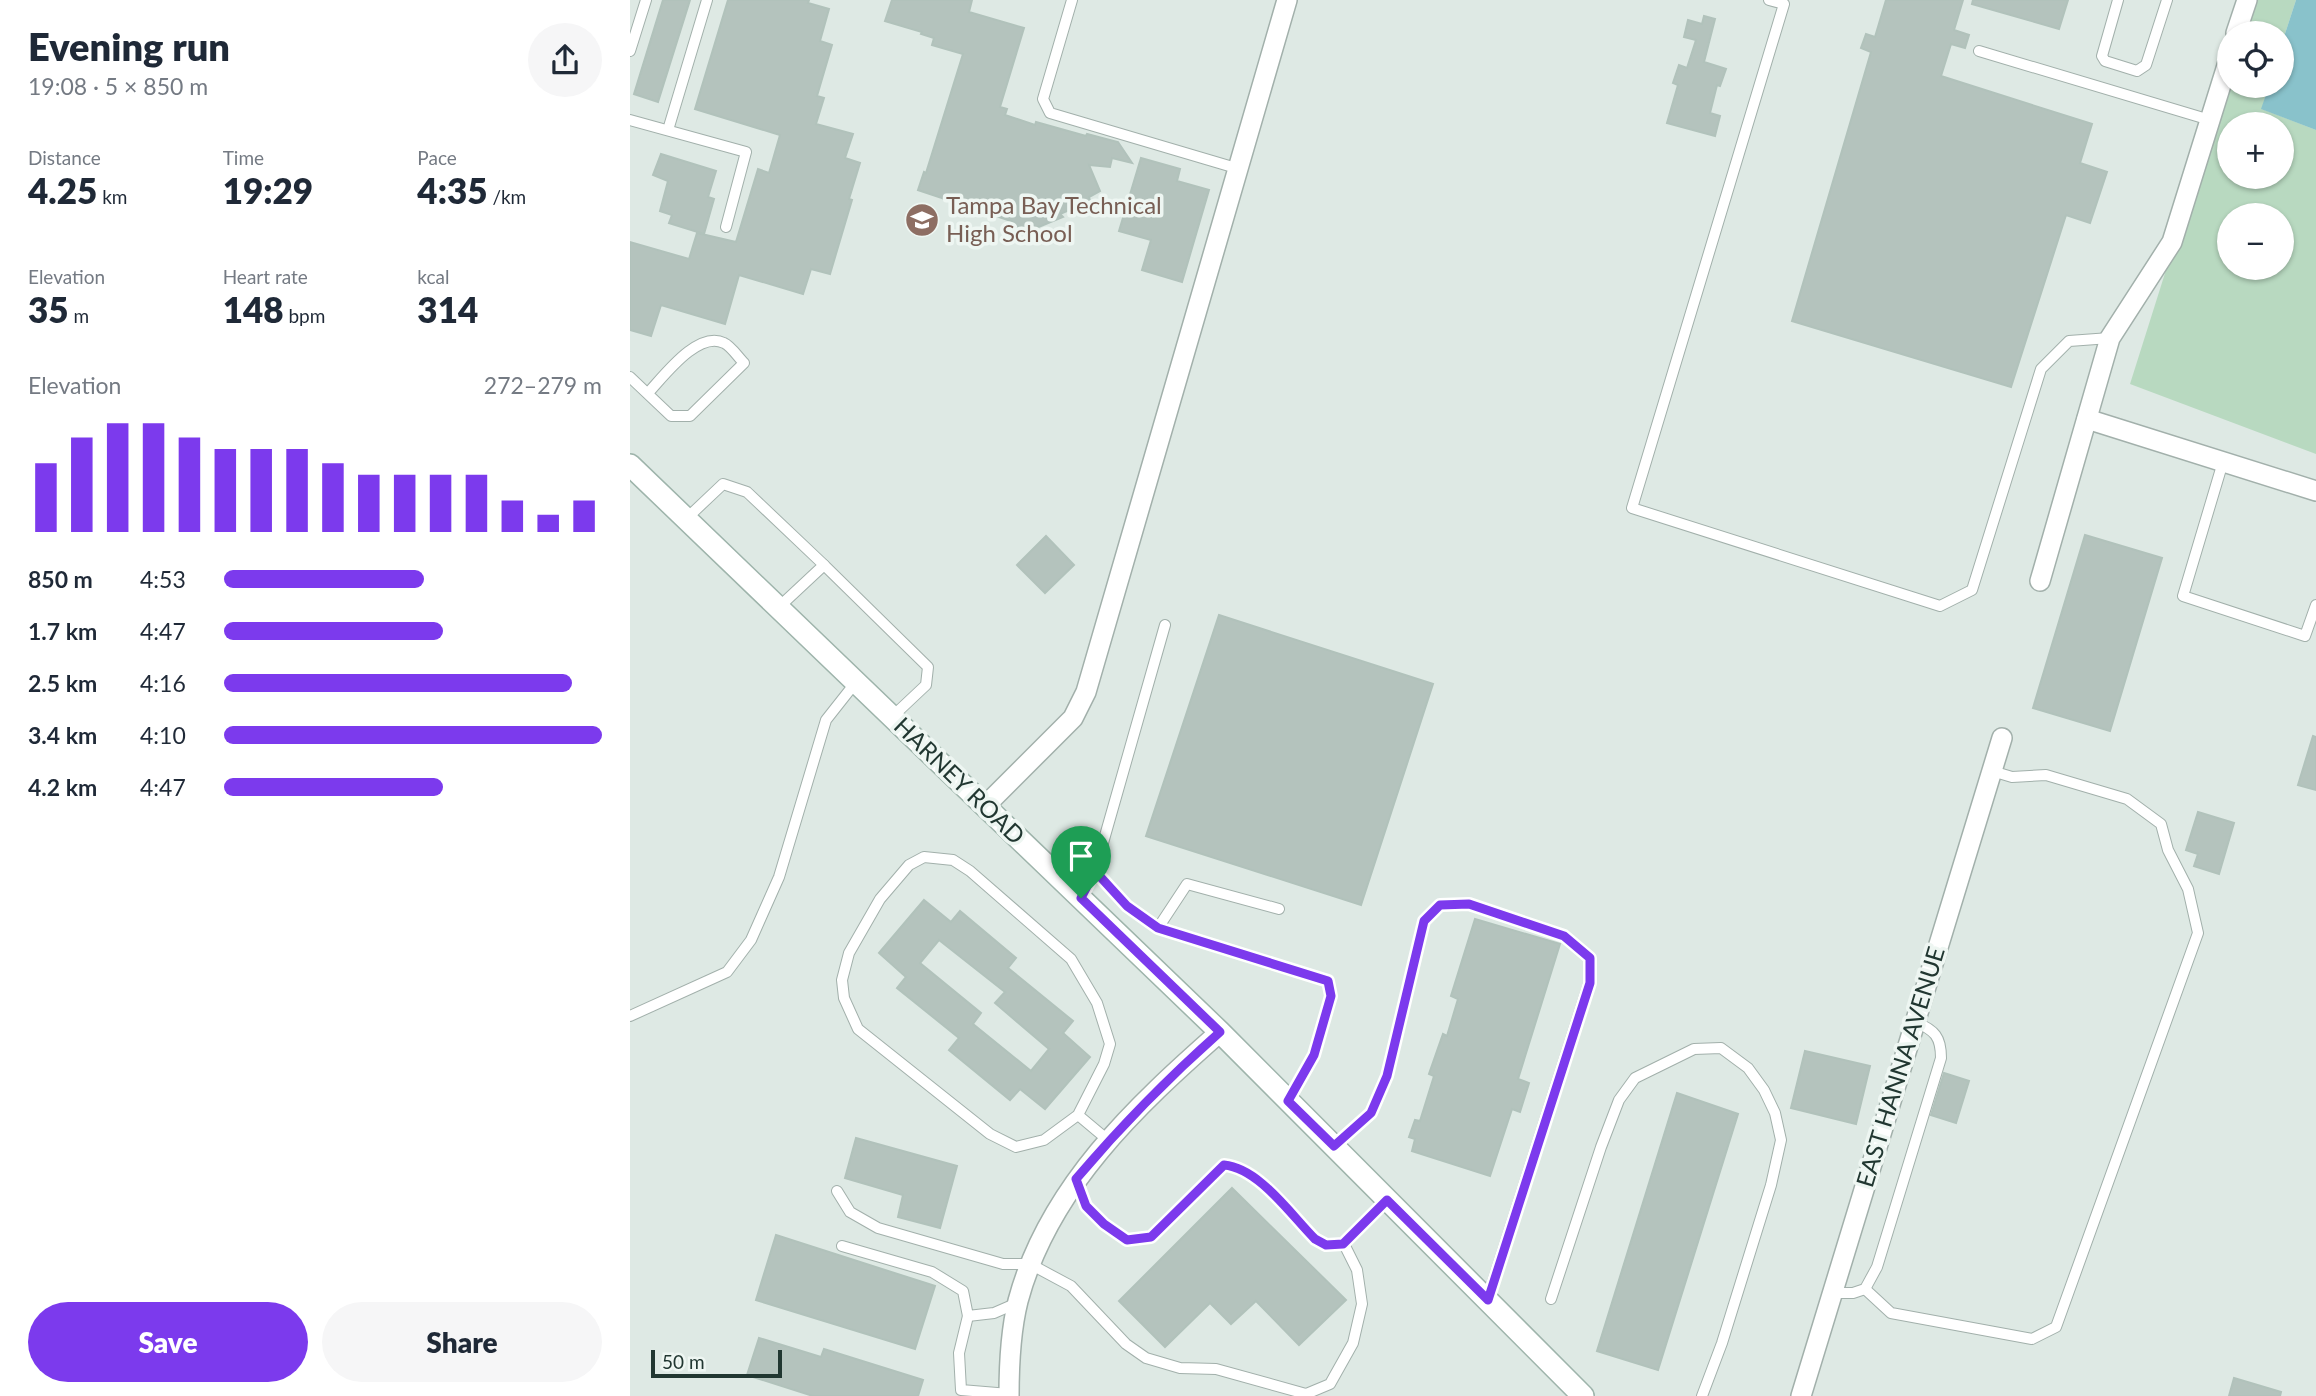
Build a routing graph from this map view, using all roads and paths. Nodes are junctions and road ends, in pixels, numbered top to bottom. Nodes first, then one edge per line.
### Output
1 (646, 0) edge
2 (707, 0) edge
3 (1072, 0) edge
4 (1287, 0) edge
5 (1769, 0) edge
6 (2118, 0) edge
7 (2167, 0) edge
8 (2247, 0) edge
9 (2240, 21) edge
10 (630, 51) edge
11 (1979, 51) dead end
12 (2217, 98) edge
13 (630, 120) edge
14 (2210, 120) junction
15 (668, 130) junction
16 (1237, 168) junction
17 (726, 226) dead end
18 (2110, 338) junction
19 (630, 377) edge
20 (648, 393) junction
21 (2087, 419) junction
22 (2223, 462) junction
23 (630, 464) edge
24 (2316, 491) edge
25 (686, 519) junction
26 (824, 565) junction
27 (2040, 581) dead end
28 (2316, 605) edge
29 (779, 607) junction
30 (1165, 625) dead end
31 (856, 682) junction
32 (892, 717) junction
33 (2002, 737) dead end
34 (1992, 771) junction
35 (985, 806) junction
36 (1095, 871) junction
37 (1081, 898) junction
38 (1279, 909) dead end
39 (1158, 928) junction
40 (630, 1016) edge
41 (1915, 1022) junction
42 (1220, 1032) junction
43 (1288, 1101) junction
44 (1078, 1115) junction
45 (1109, 1141) junction
46 (1334, 1146) junction
47 (1076, 1179) junction
48 (837, 1191) dead end
49 (1387, 1200) junction
50 (1343, 1244) junction
51 (842, 1246) dead end
52 (1030, 1264) junction
53 (1865, 1289) junction
54 (1832, 1293) junction
55 (1551, 1299) dead end
56 (1488, 1300) junction
57 (1018, 1303) junction
58 (968, 1316) junction
59 (961, 1393) edge
60 (1577, 1394) edge
61 (1009, 1395) edge
62 (1702, 1396) edge
63 (1801, 1396) edge

1 - 10 lane
2 - 15 lane
3 - 16 lane
4 - 16 street
5 - 18 lane
6 - 7 lane
8 - 9 street
11 - 14 lane
12 - 14 street
13 - 15 lane
14 - 18 street
15 - 17 lane
16 - 35 street
18 - 21 street
19 - 20 lane
20 - 20 lane
21 - 22 street
21 - 27 street
22 - 24 street
22 - 28 lane
23 - 25 street, HARNEY ROAD
25 - 26 lane
25 - 29 street, HARNEY ROAD
26 - 29 lane
26 - 32 lane
29 - 31 street, HARNEY ROAD
30 - 36 lane
31 - 32 street, HARNEY ROAD
31 - 40 lane
32 - 35 street, HARNEY ROAD
33 - 34 street, EAST HANNA AVENUE
34 - 41 street, EAST HANNA AVENUE
34 - 53 lane
35 - 37 street, HARNEY ROAD
36 - 37 lane
36 - 39 lane
37 - 42 street, HARNEY ROAD
38 - 39 lane
39 - 43 lane
41 - 53 lane
41 - 54 street, EAST HANNA AVENUE
42 - 43 street, HARNEY ROAD
42 - 45 street
43 - 46 street, HARNEY ROAD
44 - 44 lane
44 - 45 lane
45 - 47 street
46 - 49 street, HARNEY ROAD
46 - 56 lane
47 - 50 lane
47 - 52 street
48 - 52 lane
49 - 50 lane
49 - 56 street, HARNEY ROAD
50 - 52 lane
51 - 58 lane
52 - 57 street
53 - 54 lane
54 - 63 street, EAST HANNA AVENUE
55 - 62 lane
56 - 60 street, HARNEY ROAD
57 - 58 lane
57 - 61 street
58 - 59 lane
59 - 61 lane

